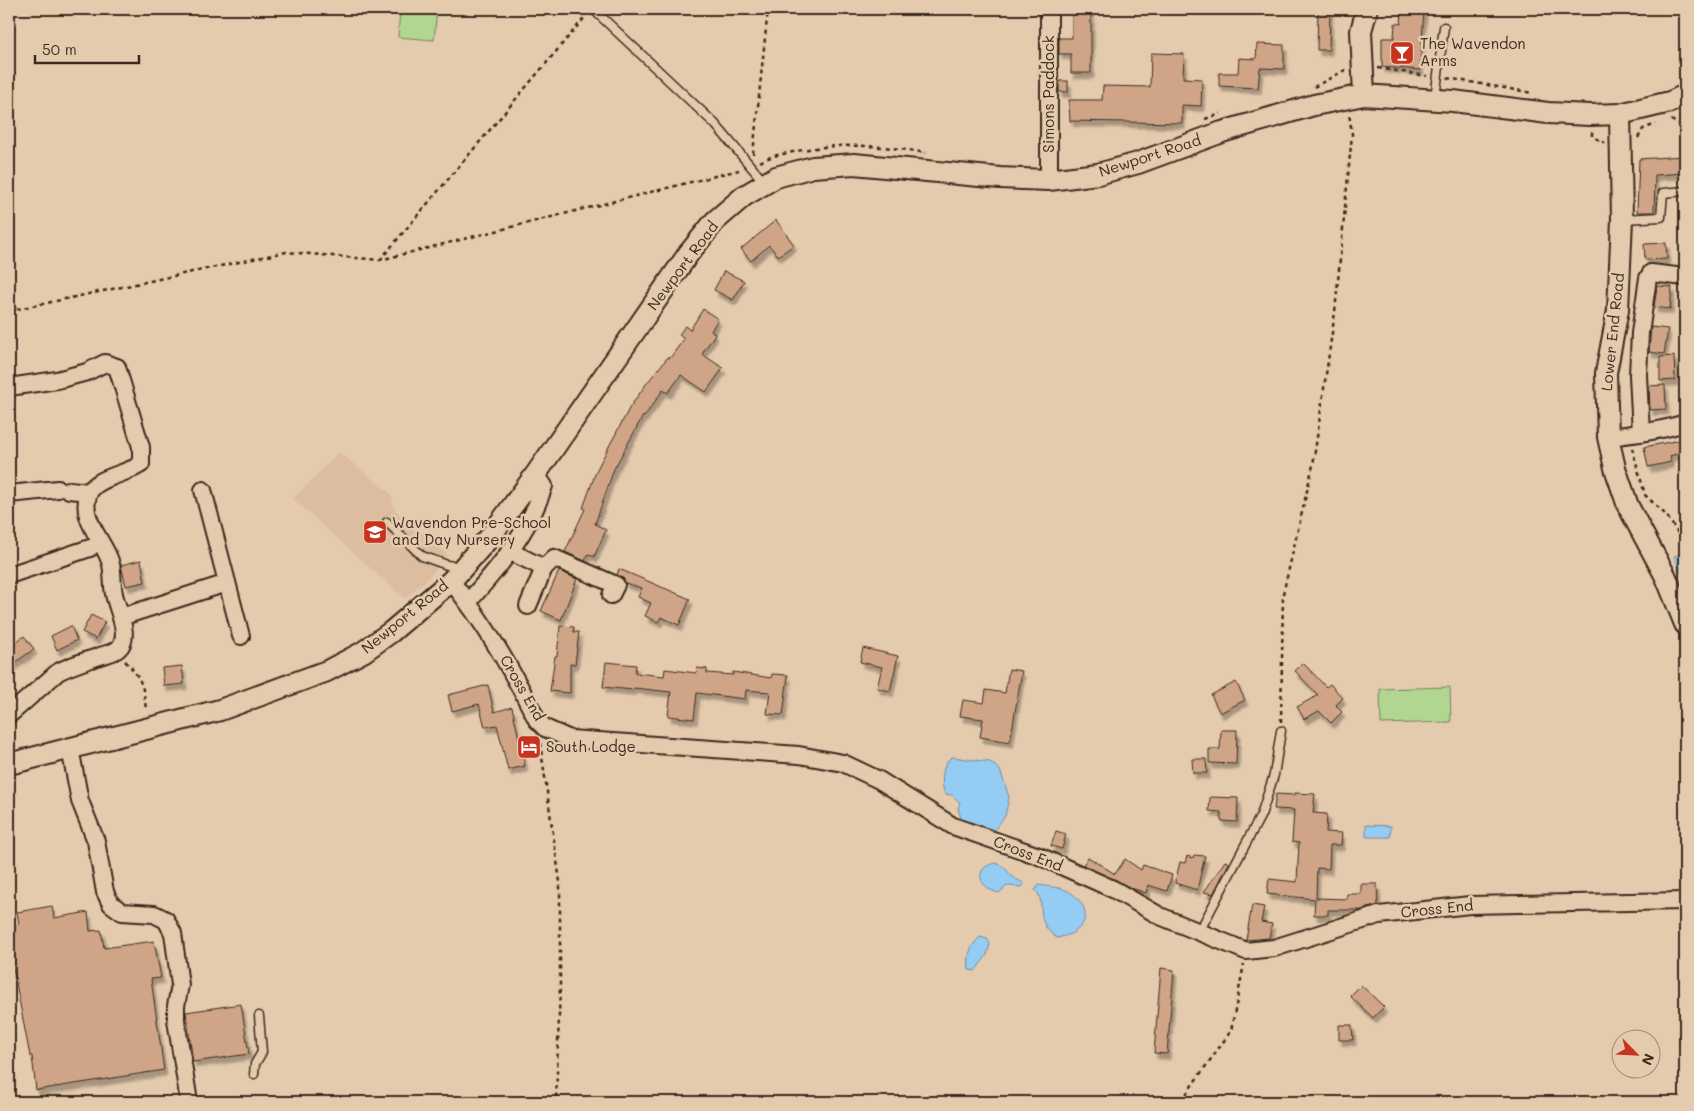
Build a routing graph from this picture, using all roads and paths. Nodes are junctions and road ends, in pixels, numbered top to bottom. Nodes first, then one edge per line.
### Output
1 (768, 9) edge
2 (1049, 9) edge
3 (1367, 9) edge
4 (590, 11) edge
5 (1444, 27) dead end
6 (1362, 64) junction
7 (1438, 78) junction
8 (1312, 89) dead end
9 (1535, 93) dead end
10 (1685, 95) edge
11 (1356, 97) junction
12 (1435, 100) junction
13 (1223, 113) dead end
14 (1620, 114) junction
15 (1197, 123) dead end
16 (934, 154) dead end
17 (752, 167) junction
18 (1050, 180) junction
19 (766, 183) junction
20 (1685, 191) edge
21 (1622, 219) junction
22 (380, 260) junction
23 (1685, 278) edge
24 (9, 311) edge
25 (9, 387) edge
26 (1685, 423) edge
27 (1608, 437) junction
28 (1637, 440) junction
29 (536, 474) junction
30 (204, 490) dead end
31 (89, 492) junction
32 (9, 494) edge
33 (387, 522) dead end
34 (1685, 538) edge
35 (90, 548) dead end
36 (511, 552) junction
37 (544, 568) junction
38 (457, 574) junction
39 (9, 576) edge
40 (227, 583) junction
41 (612, 595) dead end
42 (468, 602) junction
43 (528, 606) dead end
44 (121, 617) junction
45 (1685, 624) edge
46 (241, 636) dead end
47 (114, 651) junction
48 (9, 715) edge
49 (146, 715) dead end
50 (537, 720) junction
51 (1281, 731) joint
52 (70, 748) junction
53 (9, 764) edge
54 (1685, 900) edge
55 (1199, 932) junction
56 (1246, 951) junction
57 (258, 1016) dead end
58 (254, 1074) dead end
59 (189, 1102) edge
60 (556, 1102) edge
61 (1183, 1102) edge

1 - 17 path
2 - 18 street, Simons Paddock
3 - 6 street
4 - 17 lane
4 - 22 path
5 - 7 lane
6 - 7 path
6 - 8 path
6 - 11 street
7 - 9 path
7 - 12 lane
10 - 14 street, Newport Road
11 - 12 street, Newport Road
11 - 18 street, Newport Road
11 - 51 path
12 - 14 street, Newport Road
13 - 15 path
14 - 21 street, Lower End Road
16 - 17 path
17 - 19 lane
17 - 22 path
18 - 19 street, Newport Road
19 - 29 street, Newport Road
20 - 21 lane
21 - 27 street, Lower End Road
22 - 24 path
23 - 28 street
25 - 31 street
26 - 28 street
27 - 28 street
27 - 45 street, Lower End Road
28 - 34 path
29 - 36 street
29 - 38 street, Newport Road
30 - 40 street
31 - 32 street
31 - 44 street
33 - 38 lane
35 - 39 street
36 - 37 street
36 - 42 street
37 - 41 street
37 - 43 street
38 - 42 street, Cross End
38 - 52 street, Newport Road
40 - 44 street
40 - 46 street
42 - 50 street, Cross End
44 - 47 street
47 - 48 street
47 - 49 path
50 - 55 street, Cross End
50 - 60 path
51 - 55 lane
52 - 53 street, Newport Road
52 - 59 street
54 - 56 street, Cross End
55 - 56 street, Cross End
56 - 61 path
57 - 58 lane

